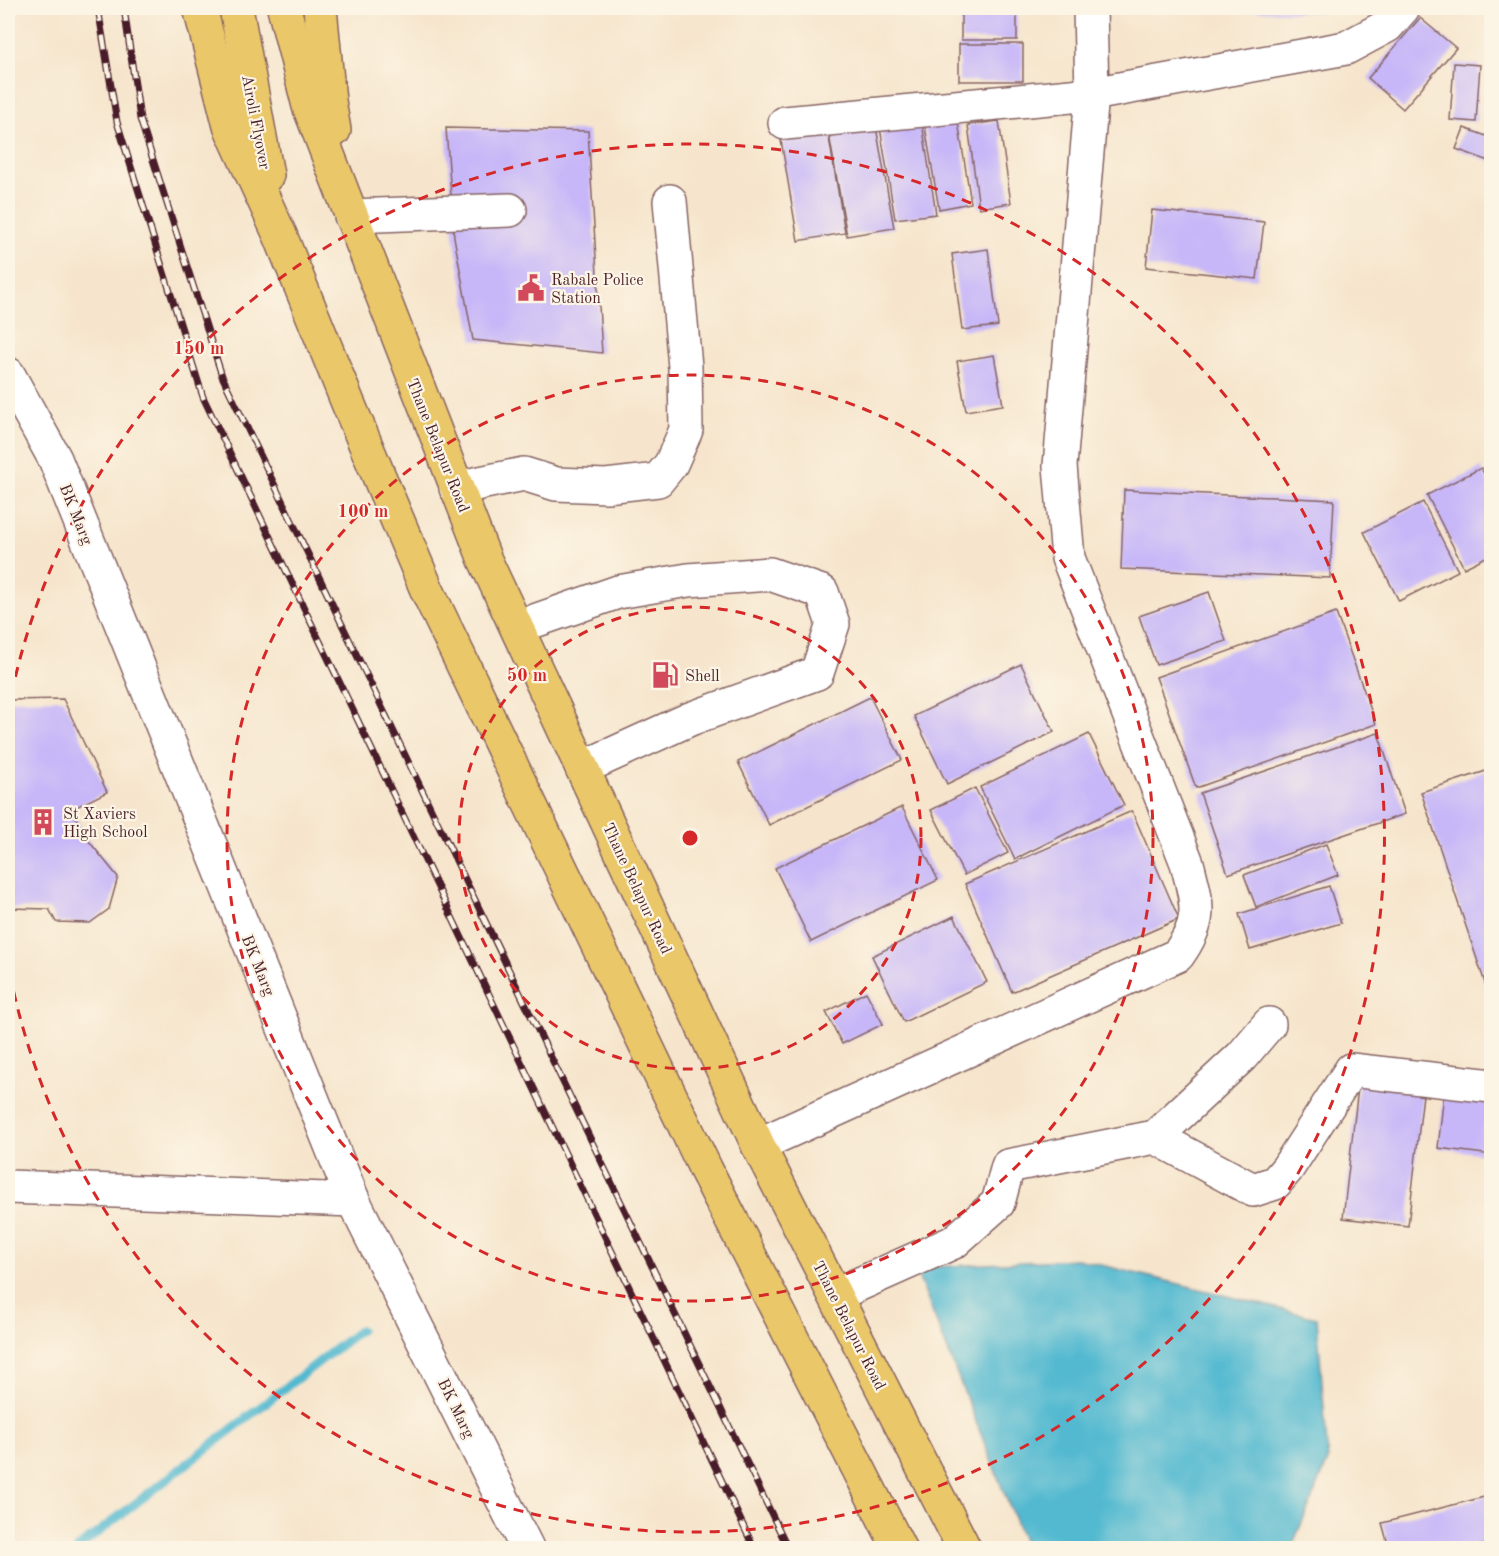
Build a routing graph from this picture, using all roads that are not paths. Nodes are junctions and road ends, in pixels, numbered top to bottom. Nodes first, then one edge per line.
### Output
1 (200, 8) edge
2 (236, 8) edge
3 (284, 8) edge
4 (320, 8) edge
5 (1090, 8) edge
6 (1403, 8) edge
7 (1092, 94) junction
8 (785, 123) dead end
9 (670, 201) dead end
10 (510, 210) dead end
11 (350, 214) junction
12 (280, 235) junction
13 (8, 375) edge
14 (456, 488) junction
15 (517, 627) junction
16 (582, 768) junction
17 (1269, 1024) dead end
18 (1491, 1086) edge
19 (1155, 1137) junction
20 (758, 1145) junction
21 (8, 1187) edge
22 (353, 1200) junction
23 (835, 1295) junction
24 (527, 1548) edge
25 (899, 1548) edge
26 (964, 1548) edge

1 - 12 main road
2 - 12 main road, Airoli Flyover
3 - 11 main road
4 - 11 main road
5 - 7 street
6 - 7 street
7 - 8 street
7 - 20 street
9 - 14 street
10 - 11 street
11 - 14 main road, Thane Belapur Road
12 - 25 main road
13 - 22 street, BK Marg
14 - 15 main road, Thane Belapur Road
15 - 16 main road, Thane Belapur Road
15 - 16 street
16 - 20 main road, Thane Belapur Road
17 - 19 street
18 - 19 street
19 - 23 street
20 - 23 main road, Thane Belapur Road
21 - 22 street
22 - 24 street, BK Marg
23 - 26 main road, Thane Belapur Road

